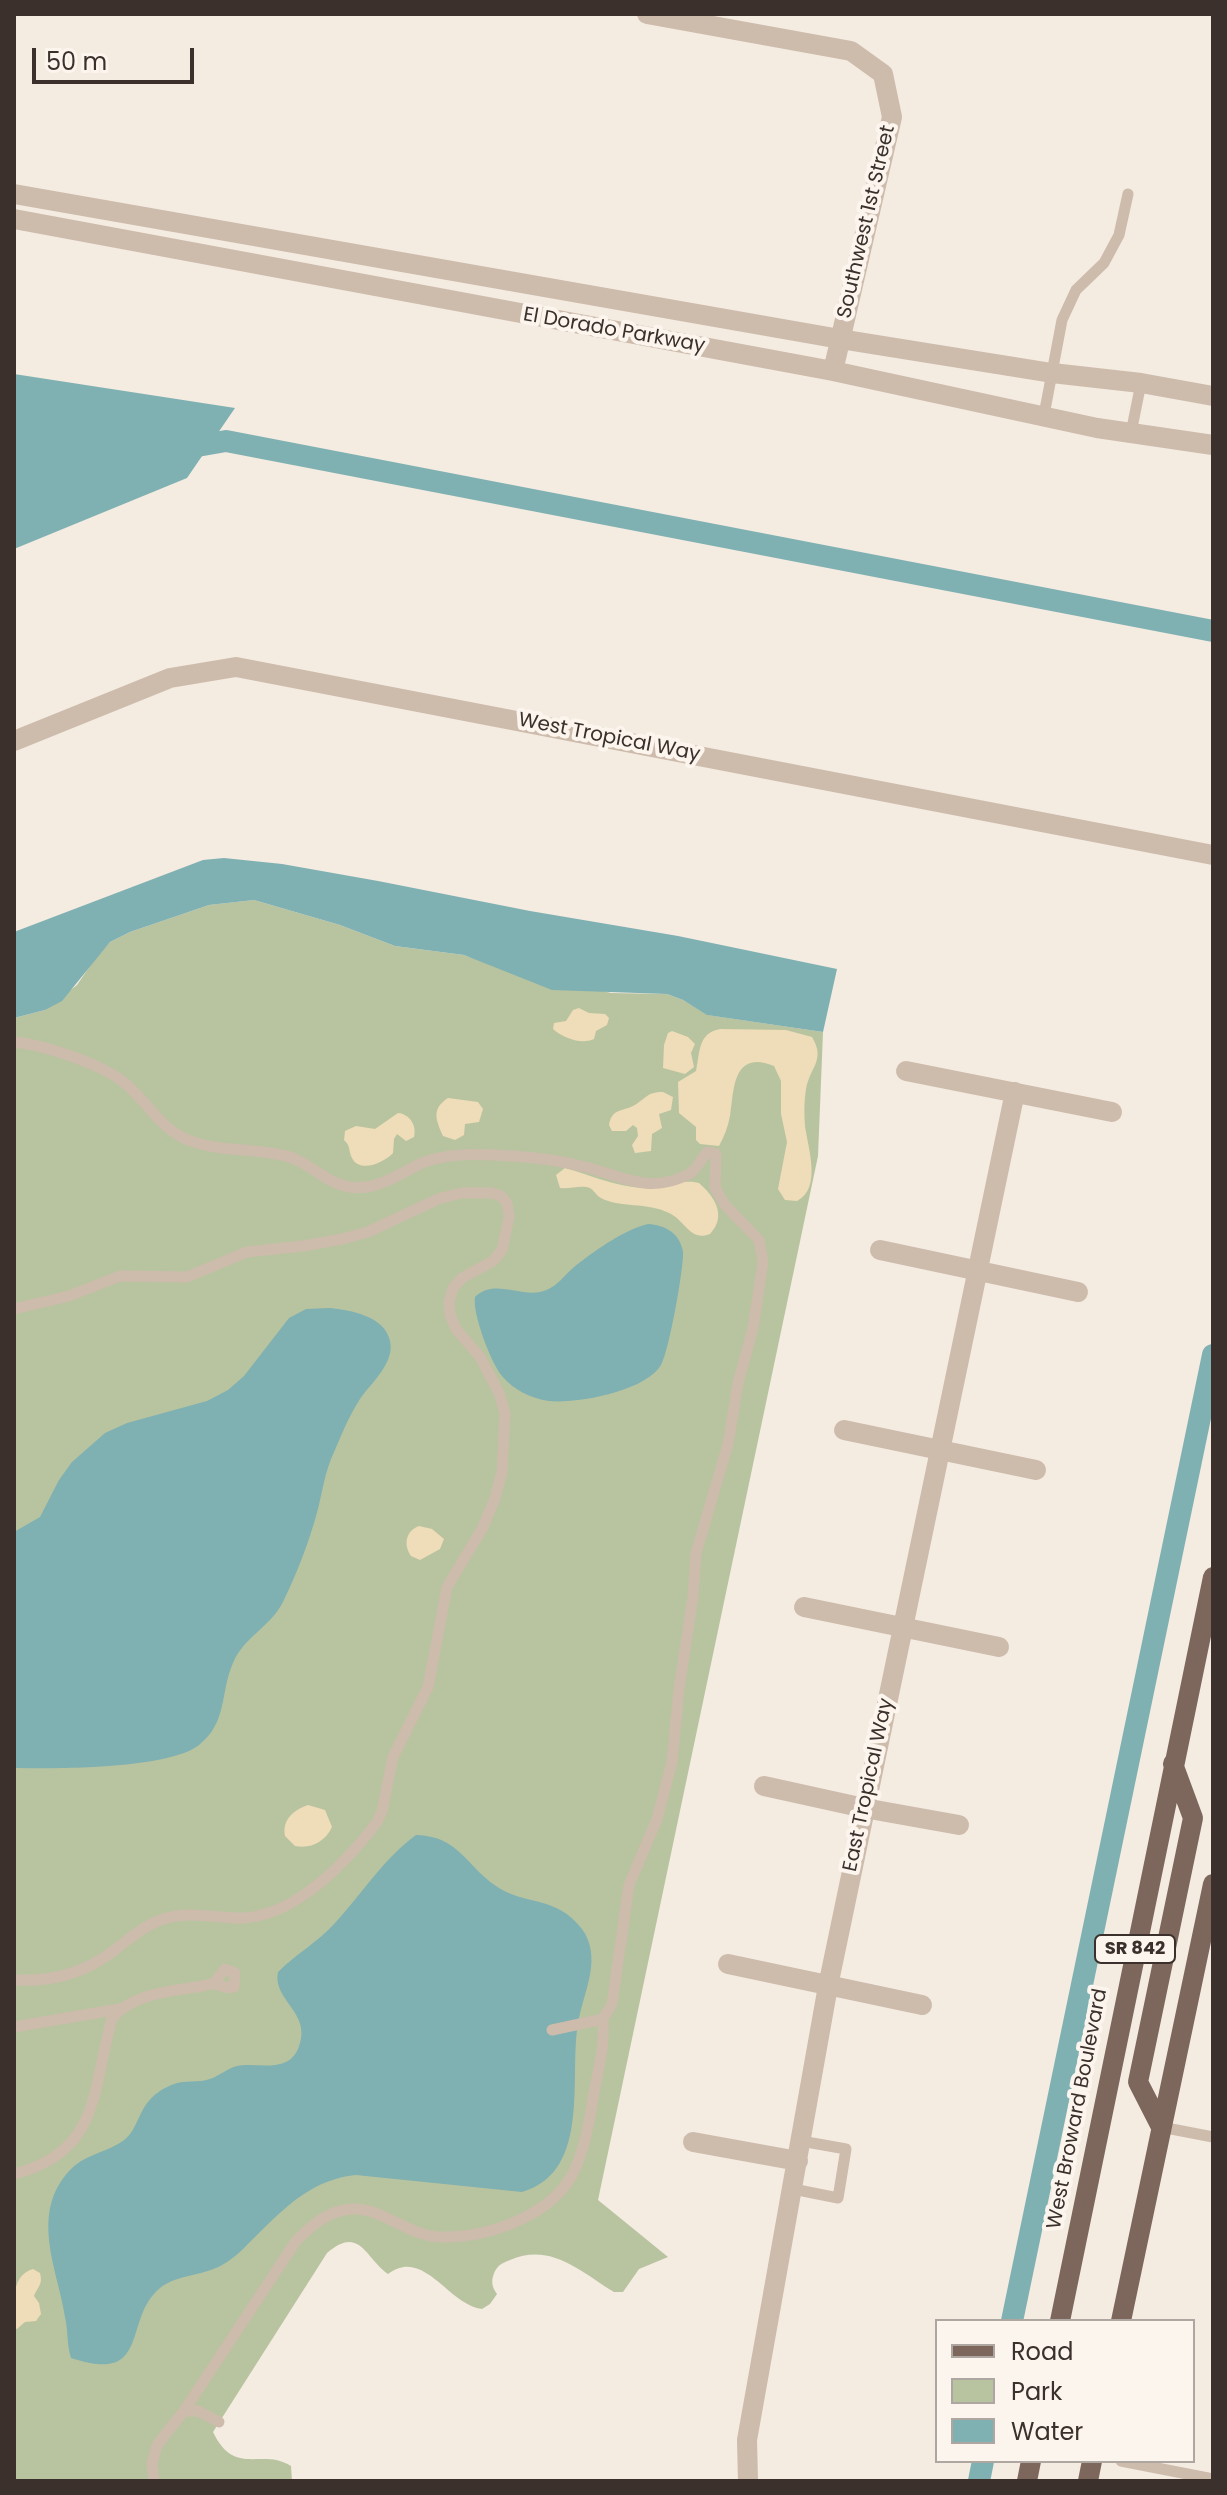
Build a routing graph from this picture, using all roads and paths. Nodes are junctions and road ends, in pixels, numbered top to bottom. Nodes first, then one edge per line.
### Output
1 (647, 14) edge
2 (14, 194) edge
3 (1128, 194) dead end
4 (14, 219) edge
5 (285, 241) junction
6 (279, 268) junction
7 (840, 339) junction
8 (833, 371) junction
9 (1052, 373) junction
10 (1141, 383) junction
11 (1213, 396) edge
12 (1044, 415) junction
13 (1131, 433) junction
14 (1213, 445) edge
15 (14, 741) edge
16 (1213, 855) edge
17 (14, 1042) edge
18 (906, 1071) dead end
19 (1015, 1092) junction
20 (1112, 1112) dead end
21 (880, 1250) dead end
22 (978, 1271) junction
23 (1078, 1292) dead end
24 (14, 1309) edge
25 (844, 1430) dead end
26 (940, 1450) junction
27 (1036, 1470) dead end
28 (1213, 1577) edge
29 (804, 1607) dead end
30 (902, 1627) junction
31 (999, 1647) dead end
32 (1173, 1764) junction
33 (764, 1786) dead end
34 (864, 1808) junction
35 (959, 1825) dead end
36 (1213, 1884) edge
37 (728, 1964) dead end
38 (14, 1980) edge
39 (214, 1983) dead end
40 (828, 1986) junction
41 (922, 2005) dead end
42 (120, 2009) junction
43 (603, 2019) junction
44 (14, 2027) edge
45 (552, 2030) dead end
46 (1161, 2127) junction
47 (1213, 2137) edge
48 (693, 2142) dead end
49 (800, 2151) junction
50 (14, 2174) edge
51 (793, 2189) junction
52 (1060, 2319) edge
53 (1121, 2319) edge
54 (184, 2411) junction
55 (219, 2422) dead end
56 (1127, 2463) edge
57 (1163, 2475) edge
58 (1213, 2479) edge
59 (154, 2481) edge
60 (748, 2481) edge

1 - 7 street, Southwest 1st Street
2 - 5 street, El Dorado Parkway
3 - 9 lane
4 - 6 street, El Dorado Parkway
5 - 6 lane
5 - 7 street, El Dorado Parkway
6 - 8 street, El Dorado Parkway
7 - 8 street, Southwest 1st Street
7 - 9 street, El Dorado Parkway
8 - 12 street, El Dorado Parkway
9 - 10 street, El Dorado Parkway
9 - 12 lane
10 - 11 street, El Dorado Parkway
10 - 13 lane
12 - 13 street, El Dorado Parkway
13 - 14 street, El Dorado Parkway
15 - 16 street, West Tropical Way
17 - 43 lane
18 - 19 street
19 - 20 street
19 - 22 street, East Tropical Way
21 - 22 street
22 - 23 street
22 - 26 street, East Tropical Way
24 - 38 lane
25 - 26 street
26 - 27 street
26 - 30 street, East Tropical Way
28 - 32 main road, West Broward Boulevard / SR 842
29 - 30 street
30 - 31 street
30 - 34 street, East Tropical Way
32 - 46 main road
32 - 52 main road, West Broward Boulevard / SR 842
33 - 34 street
34 - 35 street
34 - 40 street, East Tropical Way
36 - 46 main road, SR 842
37 - 40 street
39 - 42 lane
40 - 41 street
40 - 49 street, East Tropical Way
42 - 44 lane
42 - 50 lane
43 - 45 lane
43 - 54 lane
46 - 47 lane
46 - 53 main road, SR 842
48 - 49 street
49 - 51 street, East Tropical Way
49 - 51 lane
51 - 60 street, East Tropical Way
54 - 55 lane
54 - 59 lane
56 - 57 lane
57 - 58 lane

